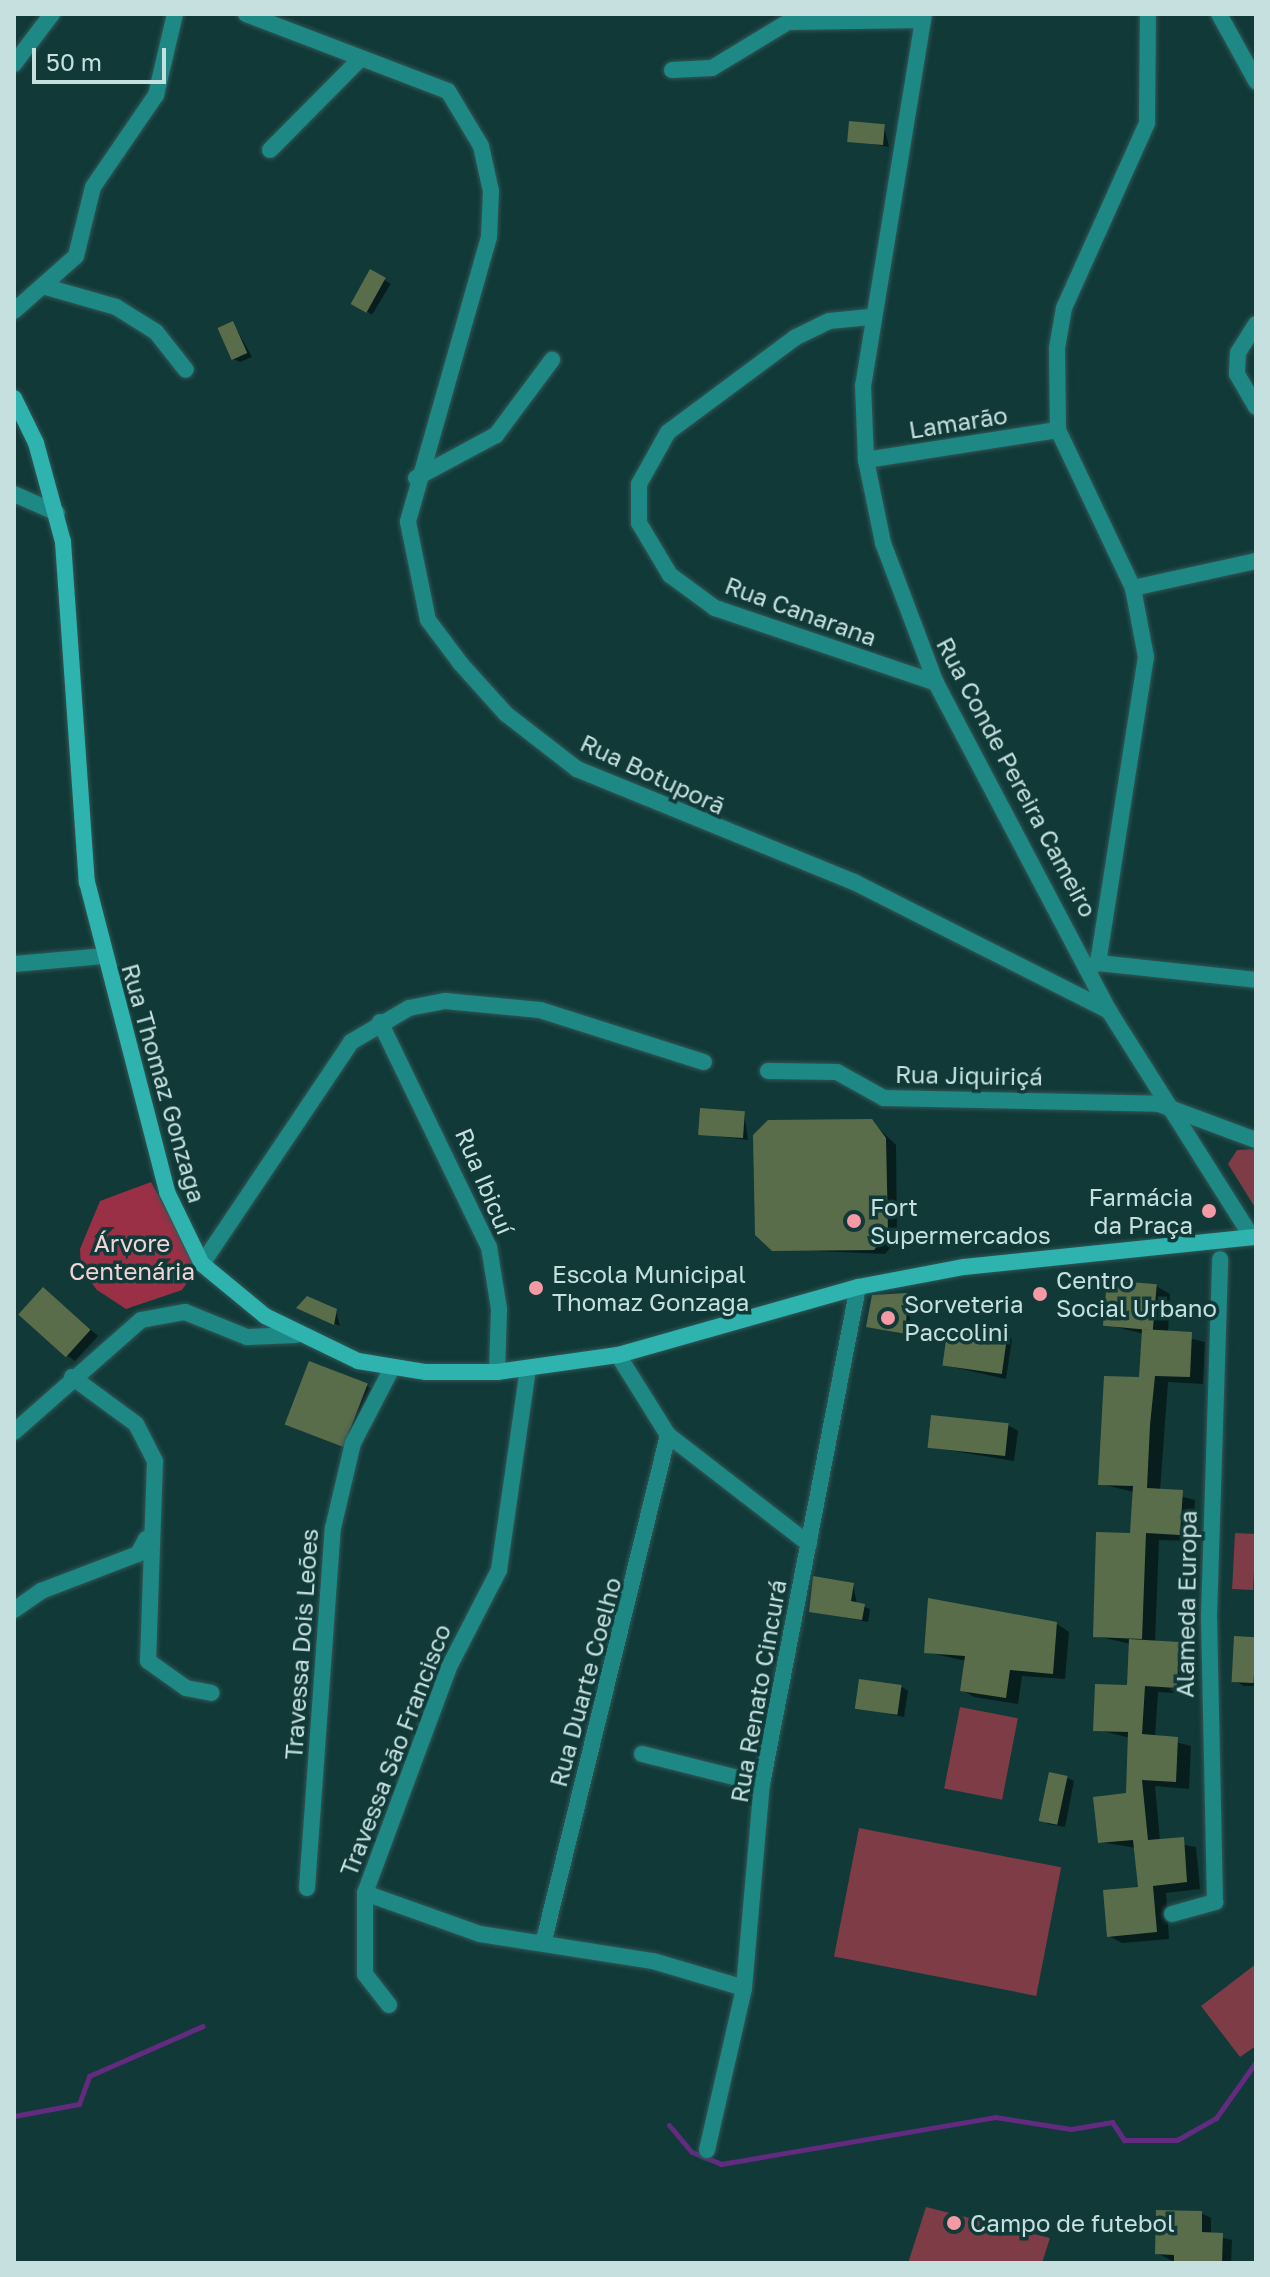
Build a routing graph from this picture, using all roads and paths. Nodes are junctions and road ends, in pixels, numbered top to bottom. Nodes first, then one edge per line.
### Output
1 (52, 14) edge
2 (175, 14) edge
3 (1148, 14) edge
4 (1219, 14) edge
5 (255, 15) edge
6 (923, 17) edge
7 (788, 18) edge
8 (360, 59) junction
9 (14, 64) edge
10 (672, 70) dead end
11 (1256, 81) edge
12 (270, 150) dead end
13 (46, 287) junction
14 (14, 311) edge
15 (870, 317) junction
16 (1256, 324) edge
17 (552, 360) dead end
18 (186, 370) dead end
19 (14, 398) edge
20 (1256, 407) edge
21 (1058, 430) junction
22 (866, 460) junction
23 (416, 478) junction
24 (14, 494) edge
25 (57, 513) junction
26 (1256, 561) edge
27 (1133, 588) junction
28 (936, 683) junction
29 (103, 956) junction
30 (14, 964) edge
31 (1094, 965) junction
32 (1256, 980) edge
33 (1109, 1011) junction
34 (380, 1022) junction
35 (704, 1062) dead end
36 (768, 1071) dead end
37 (1176, 1109) junction
38 (1256, 1140) edge
39 (1254, 1237) edge
40 (1220, 1259) dead end
41 (202, 1264) junction
42 (858, 1287) junction
43 (296, 1335) junction
44 (618, 1355) junction
45 (392, 1368) junction
46 (528, 1369) junction
47 (497, 1372) junction
48 (72, 1377) junction
49 (15, 1430) edge
50 (668, 1435) junction
51 (147, 1537) junction
52 (809, 1544) junction
53 (14, 1610) edge
54 (212, 1693) dead end
55 (642, 1754) dead end
56 (762, 1784) junction
57 (307, 1888) dead end
58 (365, 1893) junction
59 (1172, 1914) dead end
60 (544, 1940) junction
61 (744, 1988) junction
62 (389, 2005) dead end
63 (707, 2150) dead end

1 - 9 street
2 - 13 street
3 - 21 street
4 - 11 street
5 - 8 street
6 - 7 street
6 - 15 street, Rua Conde Pereira Cameiro
7 - 10 street
8 - 12 street
8 - 23 street, Rua Botuporã
13 - 14 street
13 - 18 street
15 - 22 street, Rua Conde Pereira Cameiro
15 - 28 street, Rua Canarana
16 - 20 street
17 - 23 street
19 - 25 main road, Rua Thomaz Gonzaga
21 - 22 street, Lamarão
21 - 27 street
22 - 28 street, Rua Conde Pereira Cameiro
23 - 33 street, Rua Botuporã
24 - 25 street
25 - 29 main road, Rua Thomaz Gonzaga
26 - 27 street
27 - 31 street
28 - 31 street, Rua Conde Pereira Cameiro
29 - 30 street
29 - 41 main road, Rua Thomaz Gonzaga
31 - 32 street
31 - 33 street, Rua Conde Pereira Cameiro
33 - 37 street, Rua Conde Pereira Cameiro
34 - 35 street
34 - 41 street
34 - 47 street, Rua Ibicuí
36 - 37 street, Rua Jiquiriçá
37 - 38 street, Rua Jiquiriçá
37 - 39 street, Rua Conde Pereira Cameiro
39 - 42 main road, Rua Thomaz Gonzaga
40 - 59 street, Alameda Europa
41 - 43 main road, Rua Thomaz Gonzaga
42 - 44 main road, Rua Thomaz Gonzaga
42 - 52 street, Rua Renato Cincurá
43 - 45 main road, Rua Thomaz Gonzaga
43 - 48 street
44 - 46 main road, Rua Thomaz Gonzaga
44 - 50 street
45 - 47 main road, Rua Thomaz Gonzaga
45 - 57 street, Travessa Dois Leões
46 - 47 main road, Rua Thomaz Gonzaga
46 - 58 street, Travessa São Francisco
48 - 49 street
48 - 51 street
50 - 52 street
50 - 60 street, Rua Duarte Coelho
51 - 53 street
51 - 54 street
52 - 56 street, Rua Renato Cincurá
55 - 56 street
56 - 61 street, Rua Renato Cincurá
58 - 60 street
58 - 62 street, Travessa São Francisco
60 - 61 street
61 - 63 street, Rua Renato Cincurá

